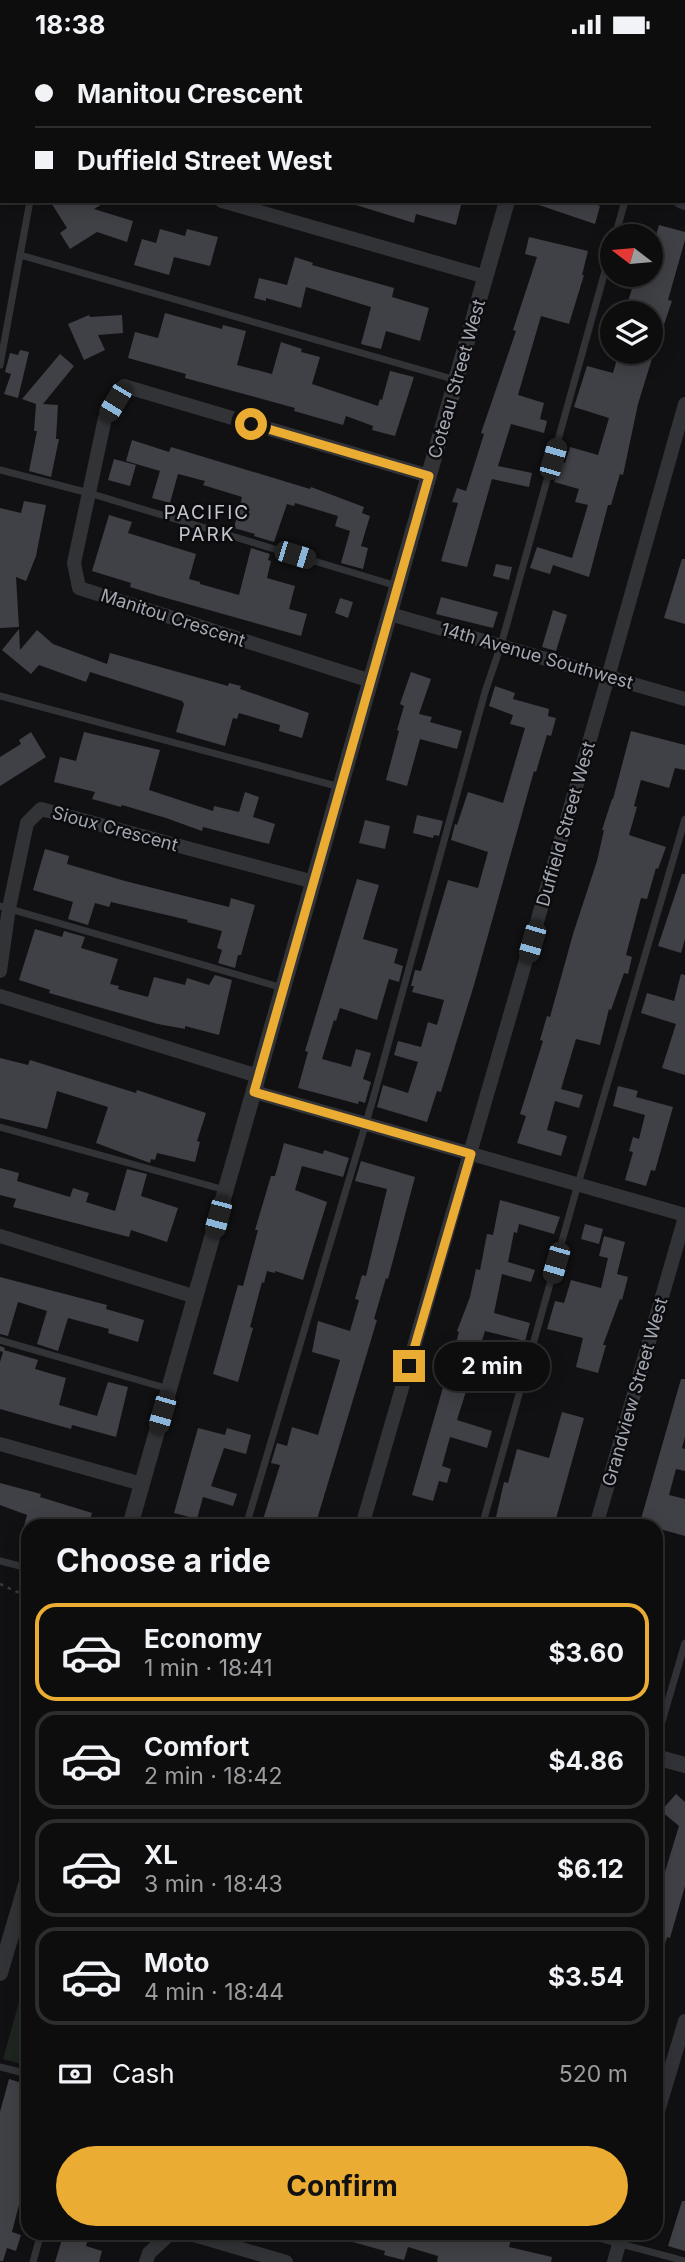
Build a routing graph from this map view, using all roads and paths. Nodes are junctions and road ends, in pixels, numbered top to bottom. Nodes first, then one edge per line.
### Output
1 (30, 203) edge
2 (229, 203) edge
3 (506, 203) edge
4 (624, 203) edge
5 (618, 224) edge
6 (20, 255) junction
7 (486, 277) junction
8 (601, 287) edge
9 (0, 365) edge
10 (456, 380) junction
11 (685, 404) edge
12 (0, 470) edge
13 (429, 476) junction
14 (89, 493) junction
15 (398, 586) junction
16 (390, 614) junction
17 (501, 645) junction
18 (608, 677) junction
19 (370, 681) junction
20 (0, 696) edge
21 (685, 699) edge
22 (340, 787) junction
23 (685, 819) edge
24 (314, 882) junction
25 (4, 907) edge
26 (0, 971) edge
27 (284, 988) junction
28 (0, 996) edge
29 (256, 1084) junction
30 (366, 1123) junction
31 (0, 1127) edge
32 (471, 1154) junction
33 (578, 1184) junction
34 (225, 1191) junction
35 (685, 1216) edge
36 (0, 1236) edge
37 (196, 1297) junction
38 (0, 1340) edge
39 (169, 1389) junction
40 (0, 1444) edge
41 (142, 1485) junction
42 (132, 1519) edge
43 (248, 1519) edge
44 (364, 1519) edge
45 (484, 1519) edge
46 (598, 1519) edge
47 (0, 1561) edge
48 (21, 1567) edge
49 (0, 1584) edge
50 (21, 1594) edge
51 (685, 1643) edge
52 (663, 1718) edge
53 (663, 1759) edge
54 (685, 1765) edge
55 (21, 1902) edge
56 (0, 1973) edge
57 (685, 2021) edge
58 (0, 2067) edge
59 (21, 2072) edge
60 (663, 2095) edge
61 (39, 2240) edge
62 (163, 2240) edge
63 (211, 2240) edge
64 (621, 2240) edge
65 (624, 2240) edge
66 (685, 2261) edge
67 (33, 2262) edge
68 (146, 2262) edge
69 (286, 2262) edge
70 (614, 2262) edge

1 - 6 lane
2 - 7 street
3 - 7 street, Coteau Street West
4 - 5 lane
6 - 9 lane
6 - 10 lane
7 - 10 street, Coteau Street West
8 - 17 lane
10 - 13 street, Coteau Street West
11 - 18 street, Duffield Street West
12 - 14 lane
13 - 14 street, Manitou Crescent
13 - 15 street, Coteau Street West
14 - 15 lane
14 - 19 street, Manitou Crescent
15 - 16 street, Coteau Street West
16 - 17 street, 14th Avenue Southwest
16 - 19 street, Coteau Street West
17 - 18 street, 14th Avenue Southwest
17 - 30 lane
18 - 21 street, 14th Avenue Southwest
18 - 32 street, Duffield Street West
19 - 22 street, Coteau Street West
20 - 22 lane
22 - 24 street, Coteau Street West
23 - 33 lane
24 - 25 street, Sioux Crescent
24 - 27 street, Coteau Street West
25 - 26 street, Sioux Crescent
25 - 27 lane
27 - 29 street, Coteau Street West
28 - 29 street
29 - 30 street
29 - 34 street, Coteau Street West
30 - 32 street
30 - 43 lane
31 - 34 lane
32 - 33 street
32 - 44 street, Duffield Street West
33 - 35 street
33 - 45 lane
34 - 37 street, Coteau Street West
35 - 46 street, Grandview Street West
36 - 37 street
37 - 39 street, Coteau Street West
38 - 39 lane
39 - 41 street, Coteau Street West
40 - 41 street
41 - 42 street, Coteau Street West
47 - 48 lane
49 - 50 path
51 - 52 lane
53 - 54 street
55 - 56 street
57 - 60 street
58 - 59 lane
61 - 67 lane
62 - 68 street
63 - 69 street
64 - 70 street
65 - 66 lane

